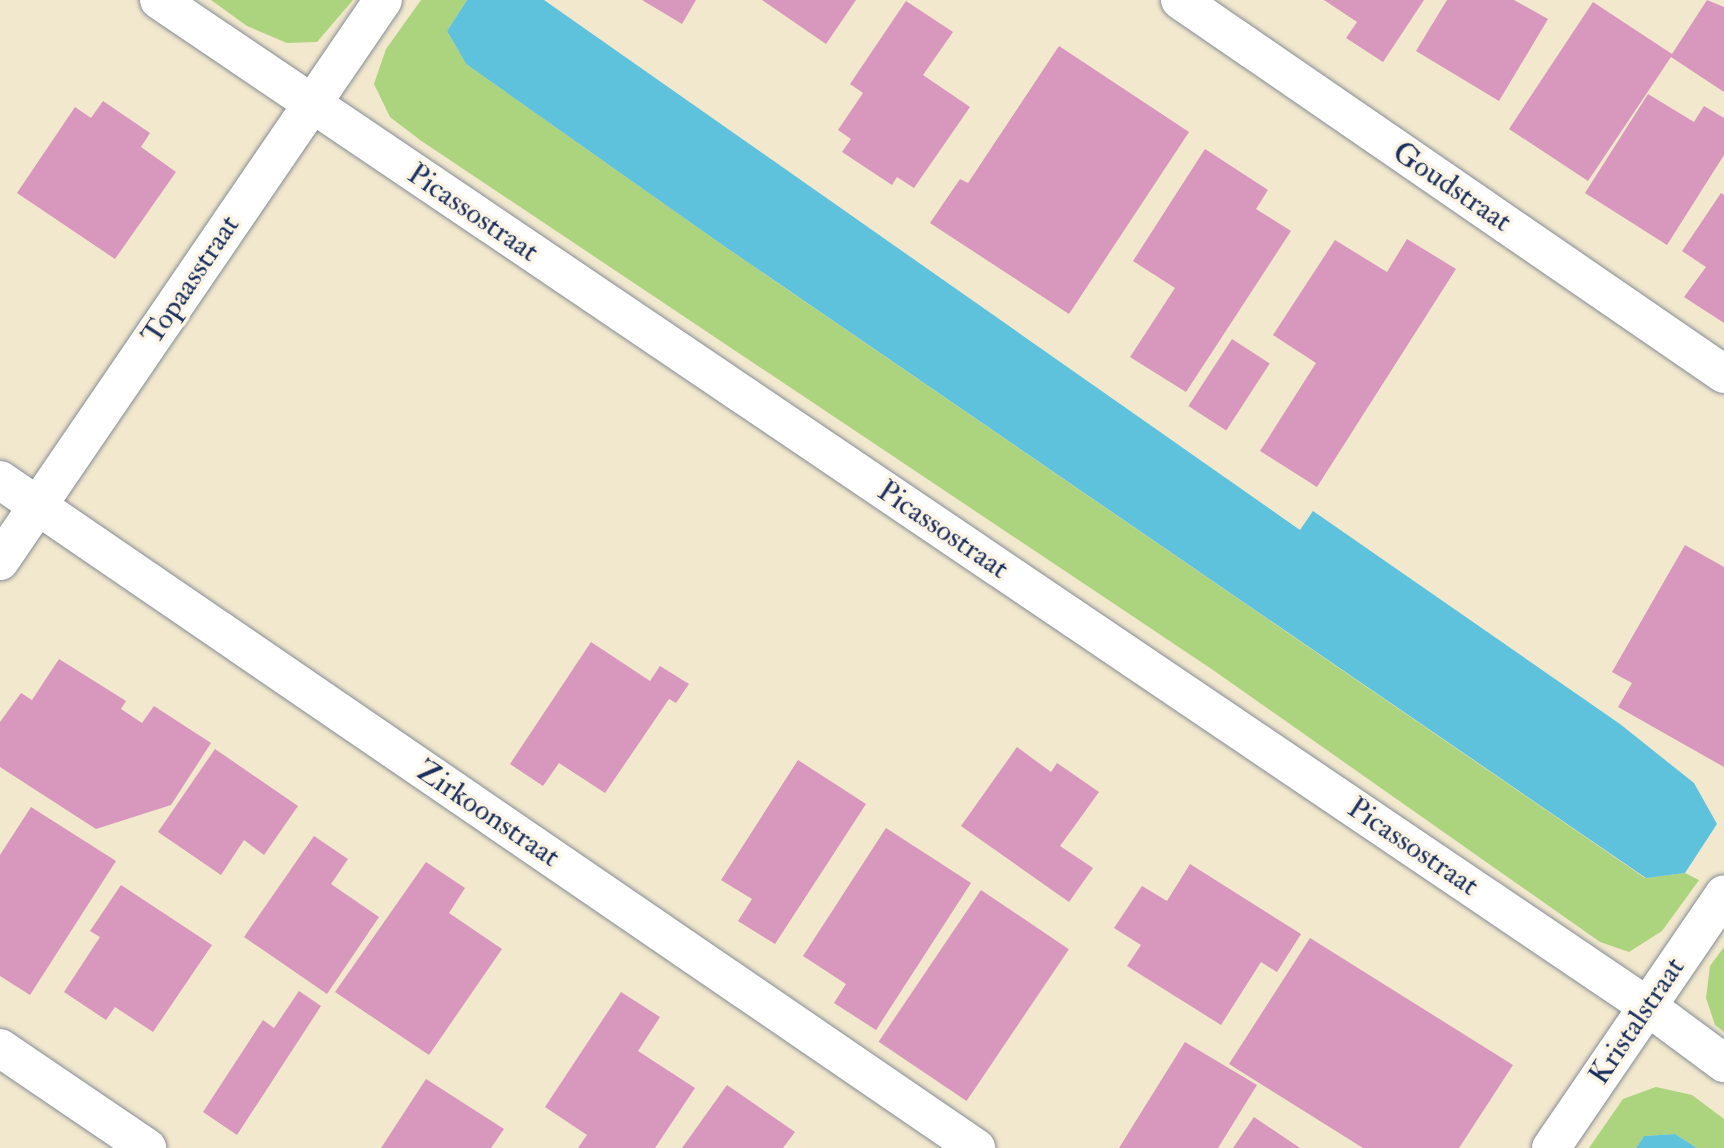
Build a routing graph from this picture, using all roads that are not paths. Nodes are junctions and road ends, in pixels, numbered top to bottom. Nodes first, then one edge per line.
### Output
1 (159, 0) edge
2 (383, 0) edge
3 (1180, 0) edge
4 (310, 103) junction
5 (1724, 374) edge
6 (0, 480) edge
7 (38, 506) junction
8 (0, 561) edge
9 (1724, 894) edge
10 (1647, 1006) junction
11 (0, 1048) edge
12 (1724, 1063) edge
13 (148, 1148) edge
14 (976, 1148) edge
15 (1551, 1148) edge

1 - 4 street, Picassostraat
2 - 4 street, Topaasstraat
3 - 5 street, Goudstraat
4 - 7 street, Topaasstraat
4 - 10 street, Picassostraat
6 - 7 street, Zirkoonstraat
7 - 8 street, Topaasstraat
7 - 14 street, Zirkoonstraat
9 - 10 street, Kristalstraat
10 - 12 street, Picassostraat
10 - 15 street, Kristalstraat
11 - 13 street

